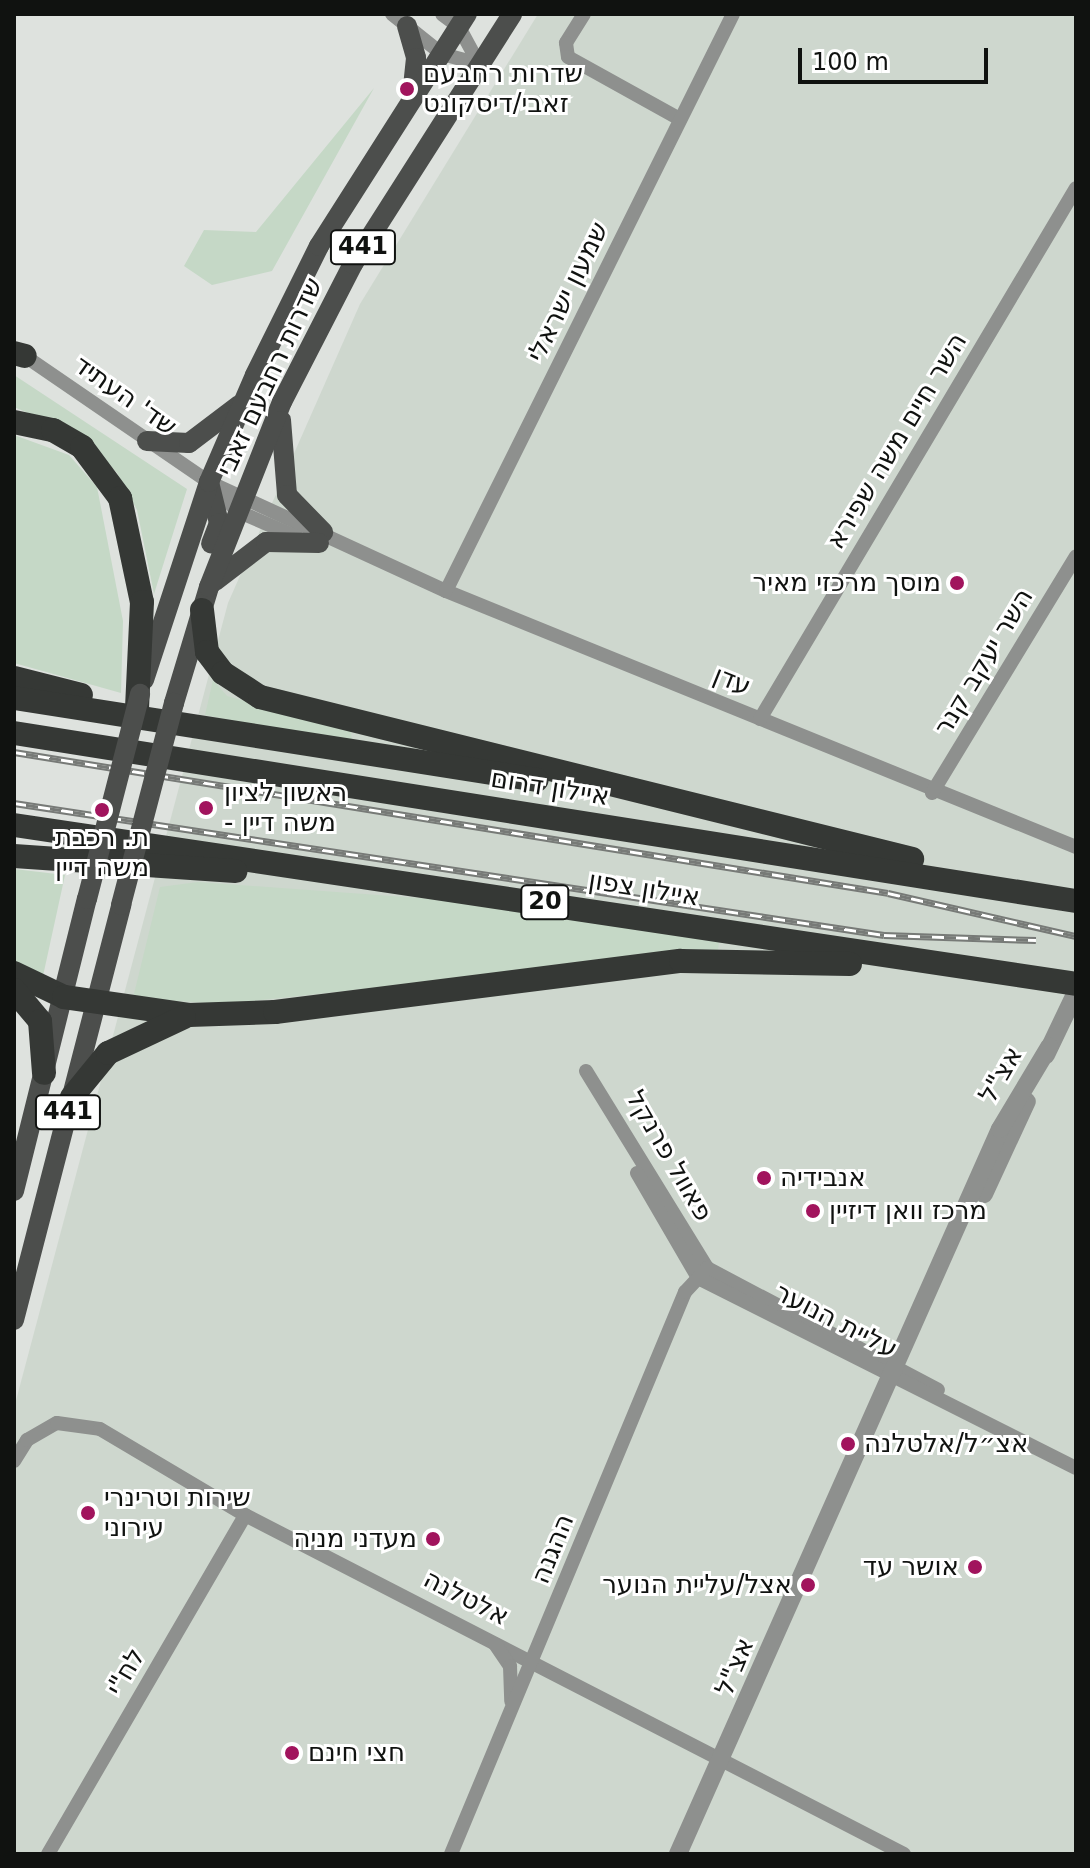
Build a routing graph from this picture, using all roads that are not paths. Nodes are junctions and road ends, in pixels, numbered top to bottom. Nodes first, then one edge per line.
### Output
1 (442, 14) edge
2 (512, 14) edge
3 (584, 14) edge
4 (733, 14) edge
5 (399, 20) edge
6 (463, 20) edge
7 (442, 54) junction
8 (479, 64) junction
9 (412, 101) junction
10 (680, 119) junction
11 (1076, 188) edge
12 (18, 353) edge
13 (245, 399) junction
14 (282, 402) junction
15 (14, 422) edge
16 (147, 441) junction
17 (209, 482) junction
18 (240, 503) junction
19 (321, 538) junction
20 (1076, 556) edge
21 (446, 591) junction
22 (205, 598) junction
23 (14, 678) edge
24 (14, 698) edge
25 (138, 698) junction
26 (174, 703) junction
27 (760, 719) junction
28 (216, 727) junction
29 (14, 733) edge
30 (932, 793) junction
31 (737, 812) junction
32 (14, 825) edge
33 (1076, 847) edge
34 (14, 856) edge
35 (427, 884) junction
36 (1018, 889) junction
37 (1076, 901) edge
38 (14, 973) edge
39 (1071, 986) edge
40 (14, 990) edge
41 (64, 997) junction
42 (97, 1004) junction
43 (189, 1015) junction
44 (586, 1071) dead end
45 (44, 1073) junction
46 (72, 1097) junction
47 (14, 1191) edge
48 (702, 1273) junction
49 (14, 1320) edge
50 (895, 1371) junction
51 (14, 1461) edge
52 (1076, 1468) edge
53 (245, 1515) junction
54 (486, 1636) junction
55 (533, 1659) junction
56 (510, 1714) junction
57 (724, 1759) junction
58 (48, 1854) edge
59 (451, 1854) edge
60 (678, 1854) edge
61 (904, 1854) edge

1 - 6 street
2 - 8 main road, שדרות רחבעם זאבי / 441
3 - 10 street
4 - 10 street, שמעון ישראלי
5 - 7 street
5 - 9 main road
6 - 7 main road, שדרות רחבעם זאבי / 441
6 - 8 street
7 - 8 street
7 - 9 main road, שדרות רחבעם זאבי / 441
8 - 14 main road, שדרות רחבעם זאבי / 441
9 - 13 main road, שדרות רחבעם זאבי / 441
10 - 21 street, שמעון ישראלי
11 - 27 street, השר חיים משה שפירא
12 - 16 street, שד' העתיד
13 - 16 main road
13 - 17 main road, שדרות רחבעם זאבי / 441
14 - 18 main road, שדרות רחבעם זאבי / 441
14 - 19 main road
15 - 25 highway
16 - 17 street, שד' העתיד
17 - 18 street, עדן
17 - 25 main road, שדרות רחבעם זאבי / 441
17 - 26 main road, 441
18 - 19 street, עדן
18 - 22 main road, שדרות רחבעם זאבי / 441
19 - 21 street, עדן
19 - 22 main road
20 - 30 street, השר יעקב קנר
21 - 27 street, עדן
22 - 26 main road, שדרות רחבעם זאבי / 441
22 - 31 highway
23 - 28 highway
24 - 28 highway
25 - 41 main road, 441, bridge
26 - 42 main road, 441, bridge
27 - 30 street, עדן
28 - 31 highway
29 - 36 highway, איילון דרום
30 - 33 street, עדן
31 - 36 highway
32 - 35 highway, איילון צפון / 20
34 - 35 highway
35 - 39 highway, איילון צפון / 20
36 - 37 highway, איילון דרום
38 - 41 highway
39 - 43 highway
39 - 50 street, אצ"ל
40 - 45 highway
41 - 42 highway
41 - 45 main road, 441
42 - 43 highway
42 - 46 main road, 441
43 - 46 highway
44 - 48 street, פאוול פרנקל
45 - 47 main road, 441
46 - 49 main road, 441
48 - 50 street, עליית הנוער
48 - 55 street, ההגנה
50 - 52 street, עליית הנוער
50 - 57 street, אצ"ל
51 - 53 street, אלטלנה
53 - 54 street, אלטלנה
53 - 58 street, לח"י
54 - 55 street, אלטלנה
54 - 56 street
55 - 56 street, ההגנה
55 - 57 street, אלטלנה
56 - 59 street, ההגנה
57 - 60 street, אצ"ל
57 - 61 street, אלטלנה

